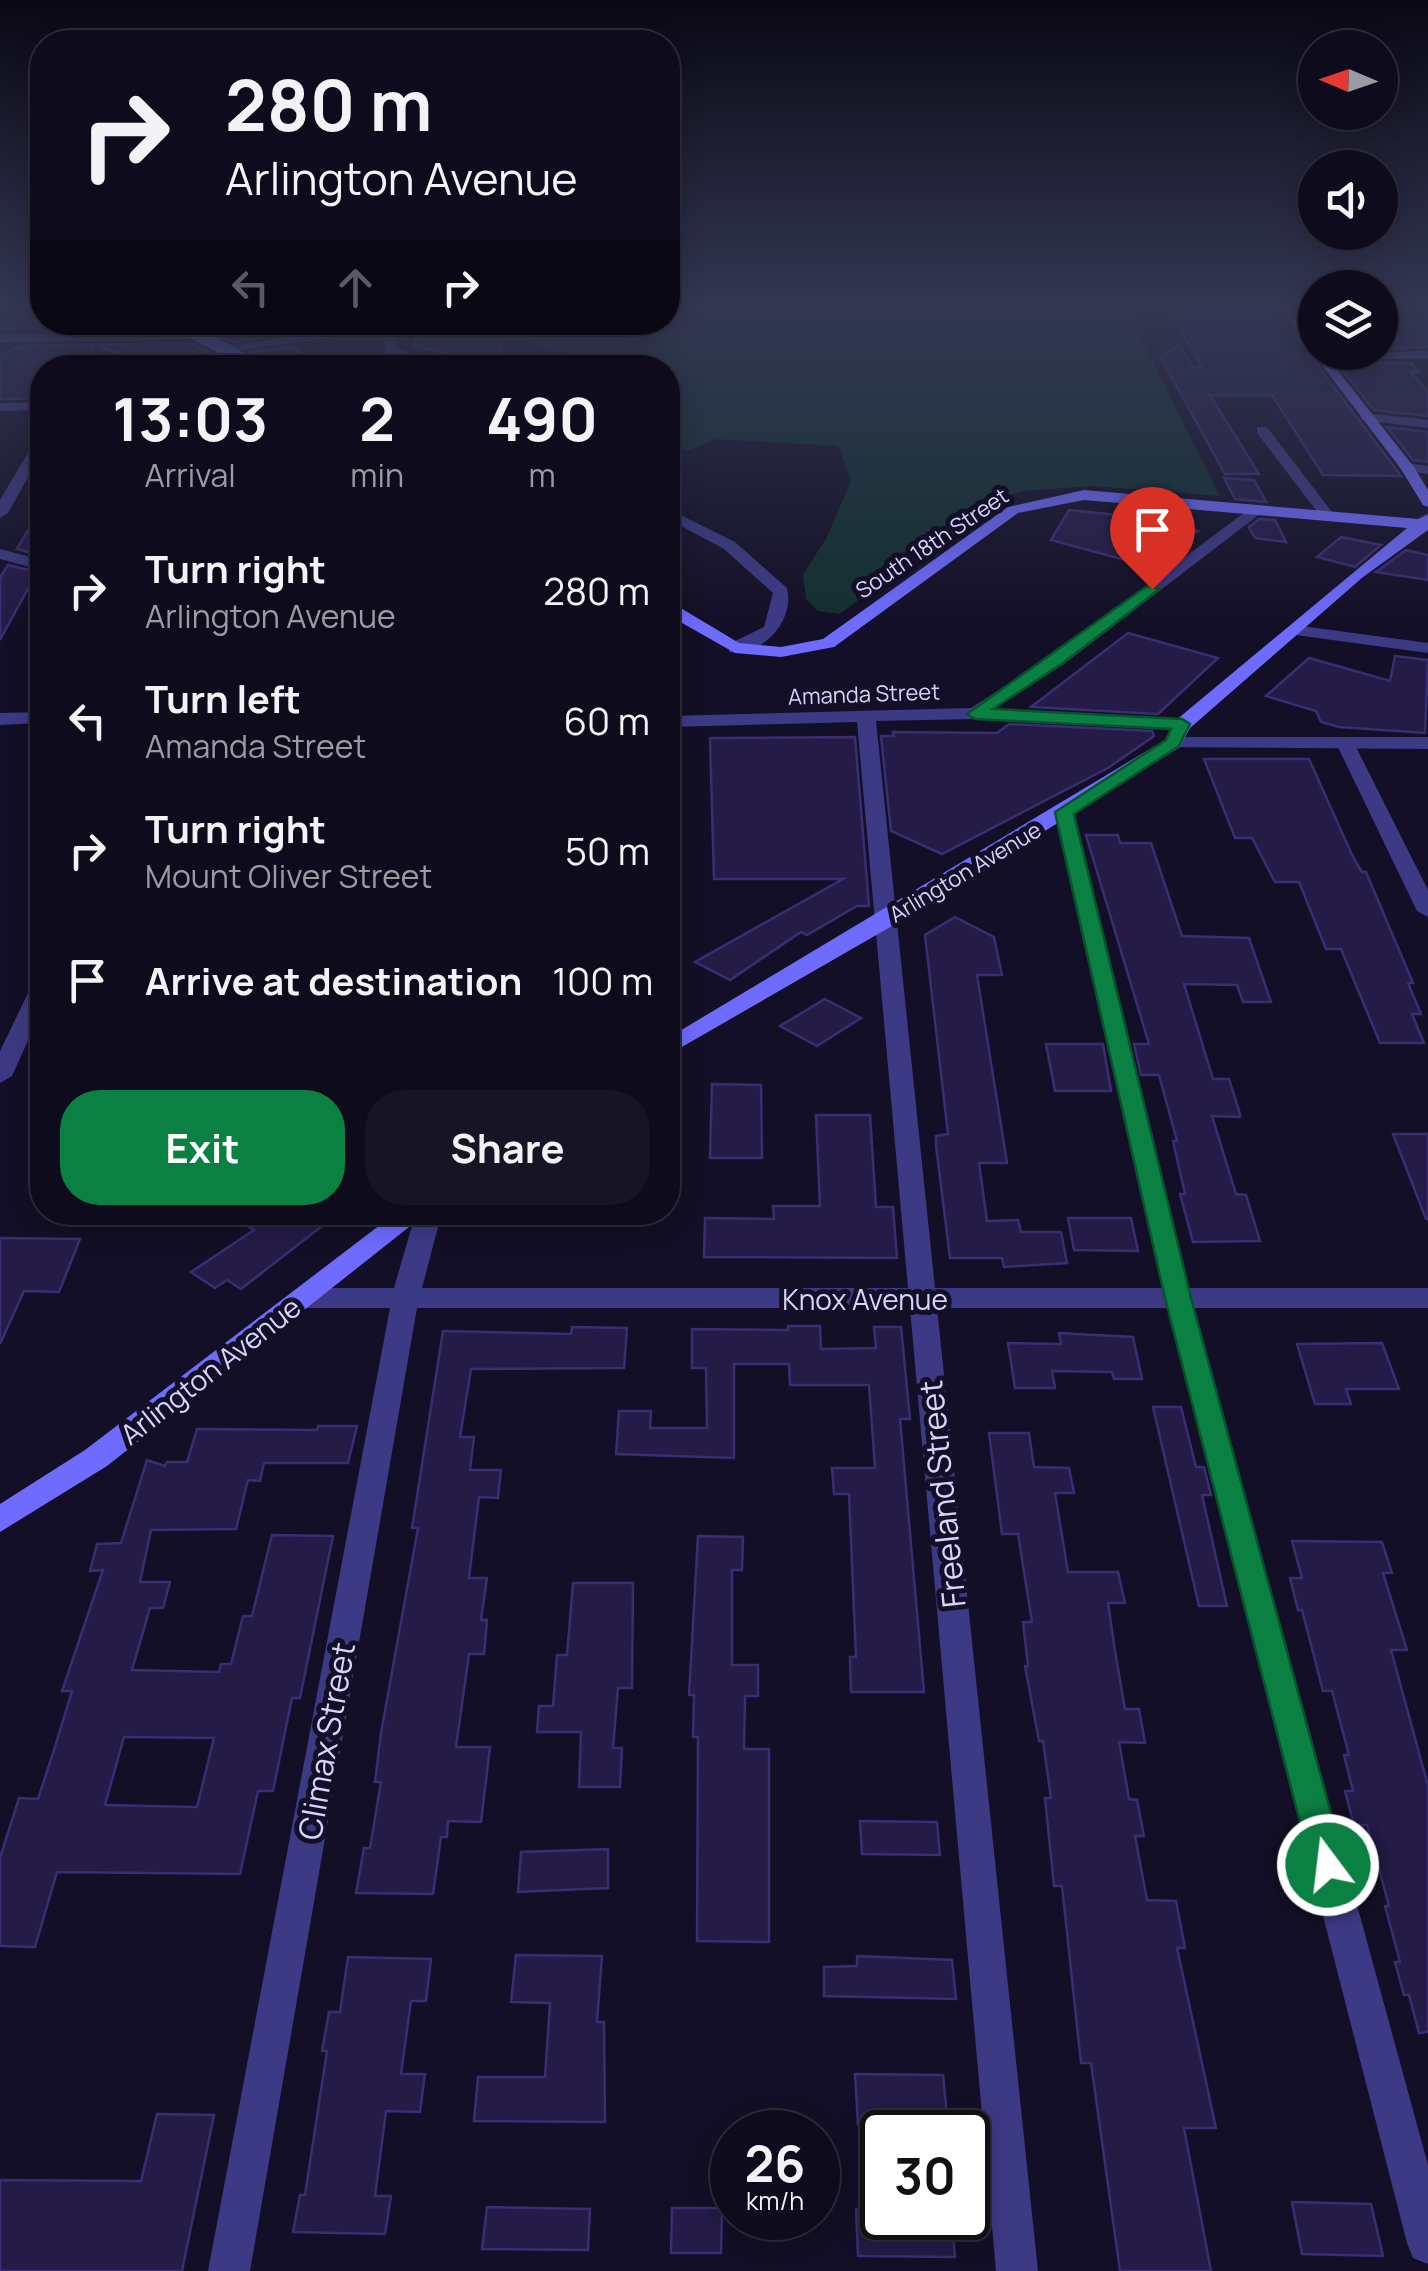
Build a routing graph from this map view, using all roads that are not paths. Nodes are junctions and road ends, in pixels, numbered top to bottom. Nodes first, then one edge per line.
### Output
1 (1363, 413) edge
2 (1366, 417) junction
3 (1428, 424) edge
4 (1262, 430) dead end
5 (30, 462) edge
6 (1407, 467) junction
7 (1428, 470) edge
8 (1428, 502) edge
9 (1257, 510) junction
10 (0, 513) edge
11 (1328, 515) junction
12 (680, 519) edge
13 (1426, 522) edge
14 (0, 554) edge
15 (30, 561) edge
16 (680, 615) edge
17 (1294, 630) junction
18 (734, 648) junction
19 (1428, 648) edge
20 (975, 714) junction
21 (30, 715) edge
22 (866, 717) junction
23 (0, 719) edge
24 (680, 722) edge
25 (1177, 734) junction
26 (1344, 743) junction
27 (1428, 743) edge
28 (1064, 812) junction
29 (1428, 911) edge
30 (884, 921) junction
31 (30, 1012) edge
32 (680, 1041) edge
33 (0, 1076) edge
34 (397, 1225) edge
35 (426, 1225) edge
36 (302, 1298) junction
37 (1178, 1298) junction
38 (1428, 1298) edge
39 (923, 1299) junction
40 (406, 1300) junction
41 (0, 1520) edge
42 (1428, 2243) edge
43 (229, 2271) edge
44 (1017, 2271) edge

1 - 2 main road
2 - 3 street
2 - 6 main road
4 - 11 street
5 - 10 street
6 - 7 street
6 - 8 main road
9 - 11 main road, South 18th Street
9 - 18 main road, South 18th Street
9 - 20 street
11 - 13 main road, South 18th Street
12 - 18 street
13 - 17 main road, Arlington Avenue
14 - 15 street
16 - 18 main road, South 18th Street
17 - 19 street
17 - 25 main road, Arlington Avenue
20 - 22 street, Amanda Street
20 - 25 street, Amanda Street
21 - 23 street
22 - 24 street, Amanda Street
22 - 30 street, Freeland Street
25 - 26 street, Amanda Street
25 - 28 main road, Arlington Avenue
26 - 27 street, Amanda Street
26 - 29 street
28 - 30 main road, Arlington Avenue
28 - 37 street
30 - 32 main road, Arlington Avenue
30 - 39 street, Freeland Street
31 - 33 street
34 - 36 main road, Arlington Avenue
35 - 40 street, Climax Street
36 - 40 street, Knox Avenue
36 - 41 main road, Arlington Avenue
37 - 38 street, Knox Avenue
37 - 39 street, Knox Avenue
37 - 42 street
39 - 40 street, Knox Avenue
39 - 44 street, Freeland Street
40 - 43 street, Climax Street

